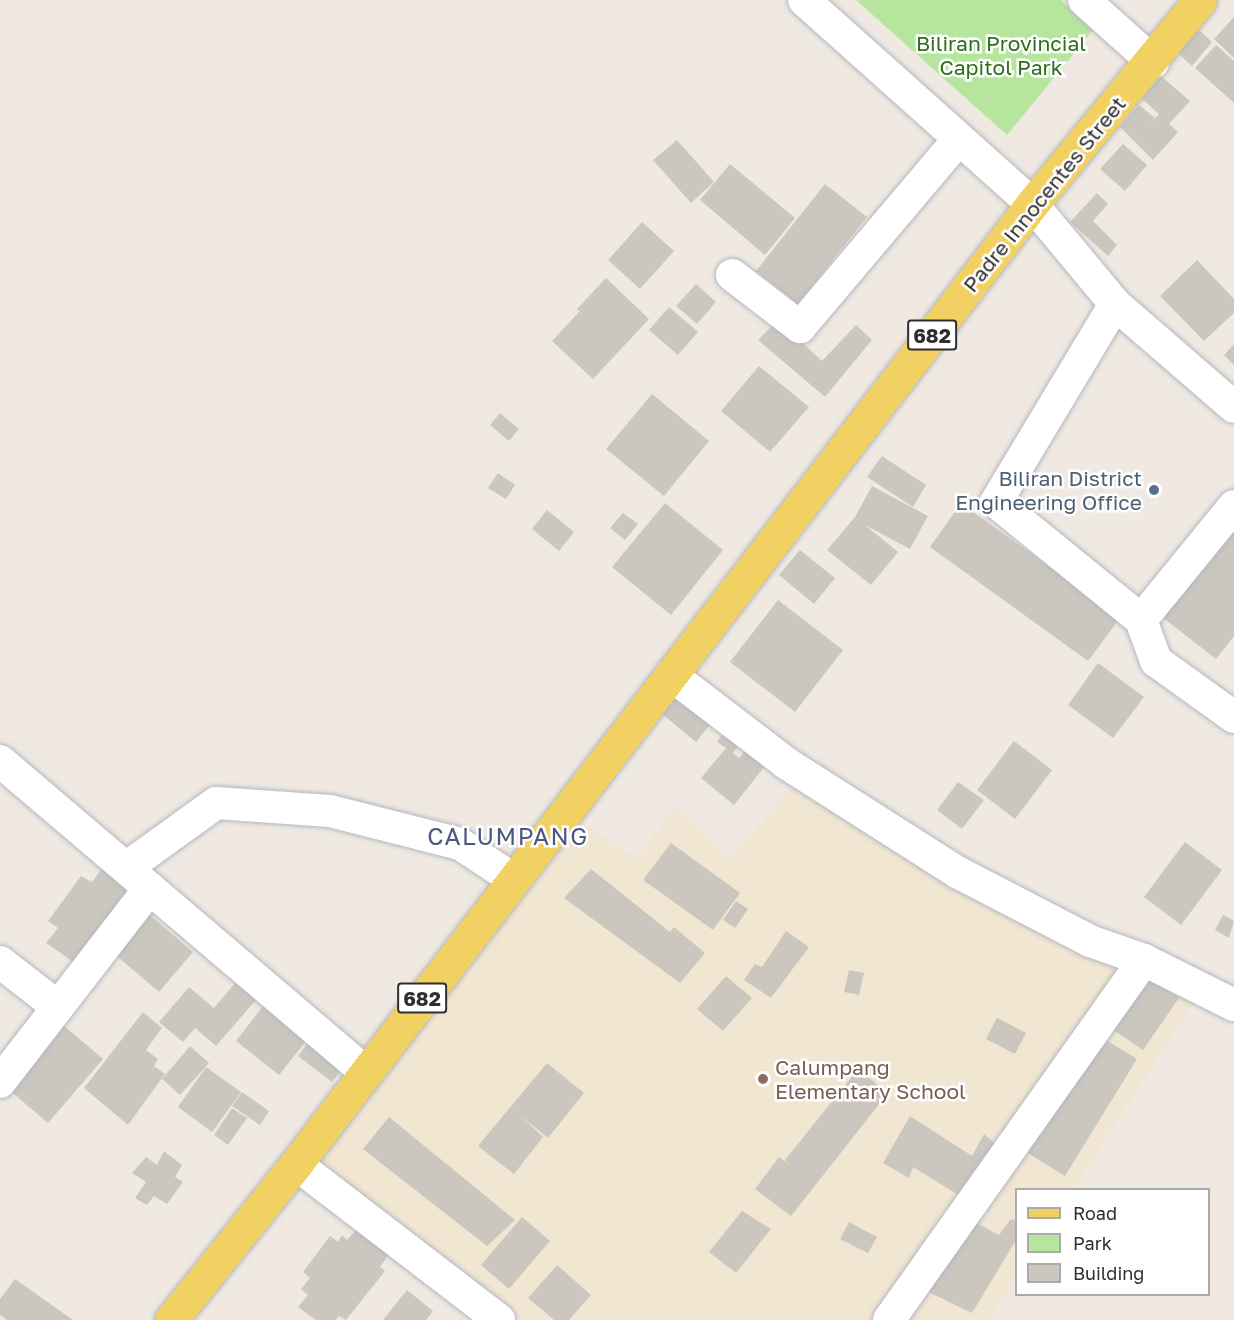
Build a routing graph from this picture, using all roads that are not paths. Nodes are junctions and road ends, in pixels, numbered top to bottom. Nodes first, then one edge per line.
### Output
1 (804, 0) edge
2 (1084, 0) edge
3 (1200, 0) edge
4 (1152, 62) junction
5 (959, 140) junction
6 (1032, 204) junction
7 (732, 275) dead end
8 (1115, 304) junction
9 (1234, 407) edge
10 (1234, 507) edge
11 (1141, 620) junction
12 (671, 675) junction
13 (1234, 717) edge
14 (0, 761) edge
15 (138, 878) junction
16 (513, 879) junction
17 (1144, 960) junction
18 (0, 962) edge
19 (1234, 1005) edge
20 (58, 1007) junction
21 (366, 1072) junction
22 (0, 1082) edge
23 (296, 1164) junction
24 (171, 1320) edge
25 (499, 1320) edge
26 (889, 1320) edge

1 - 5 street
2 - 4 street
3 - 4 main road, Padre Innocentes Street / 682
4 - 6 main road, Padre Innocentes Street / 682
5 - 6 street
5 - 7 street
6 - 8 street
6 - 12 main road, Padre Innocentes Street / 682
8 - 9 street
8 - 11 street
10 - 11 street
11 - 13 street
12 - 16 main road, 682
12 - 17 street
14 - 15 street
15 - 16 street
15 - 20 street
15 - 21 street
16 - 21 main road, 682
17 - 19 street
17 - 26 street
18 - 20 street
20 - 22 street
21 - 23 main road, 682
23 - 24 main road, 682
23 - 25 street

